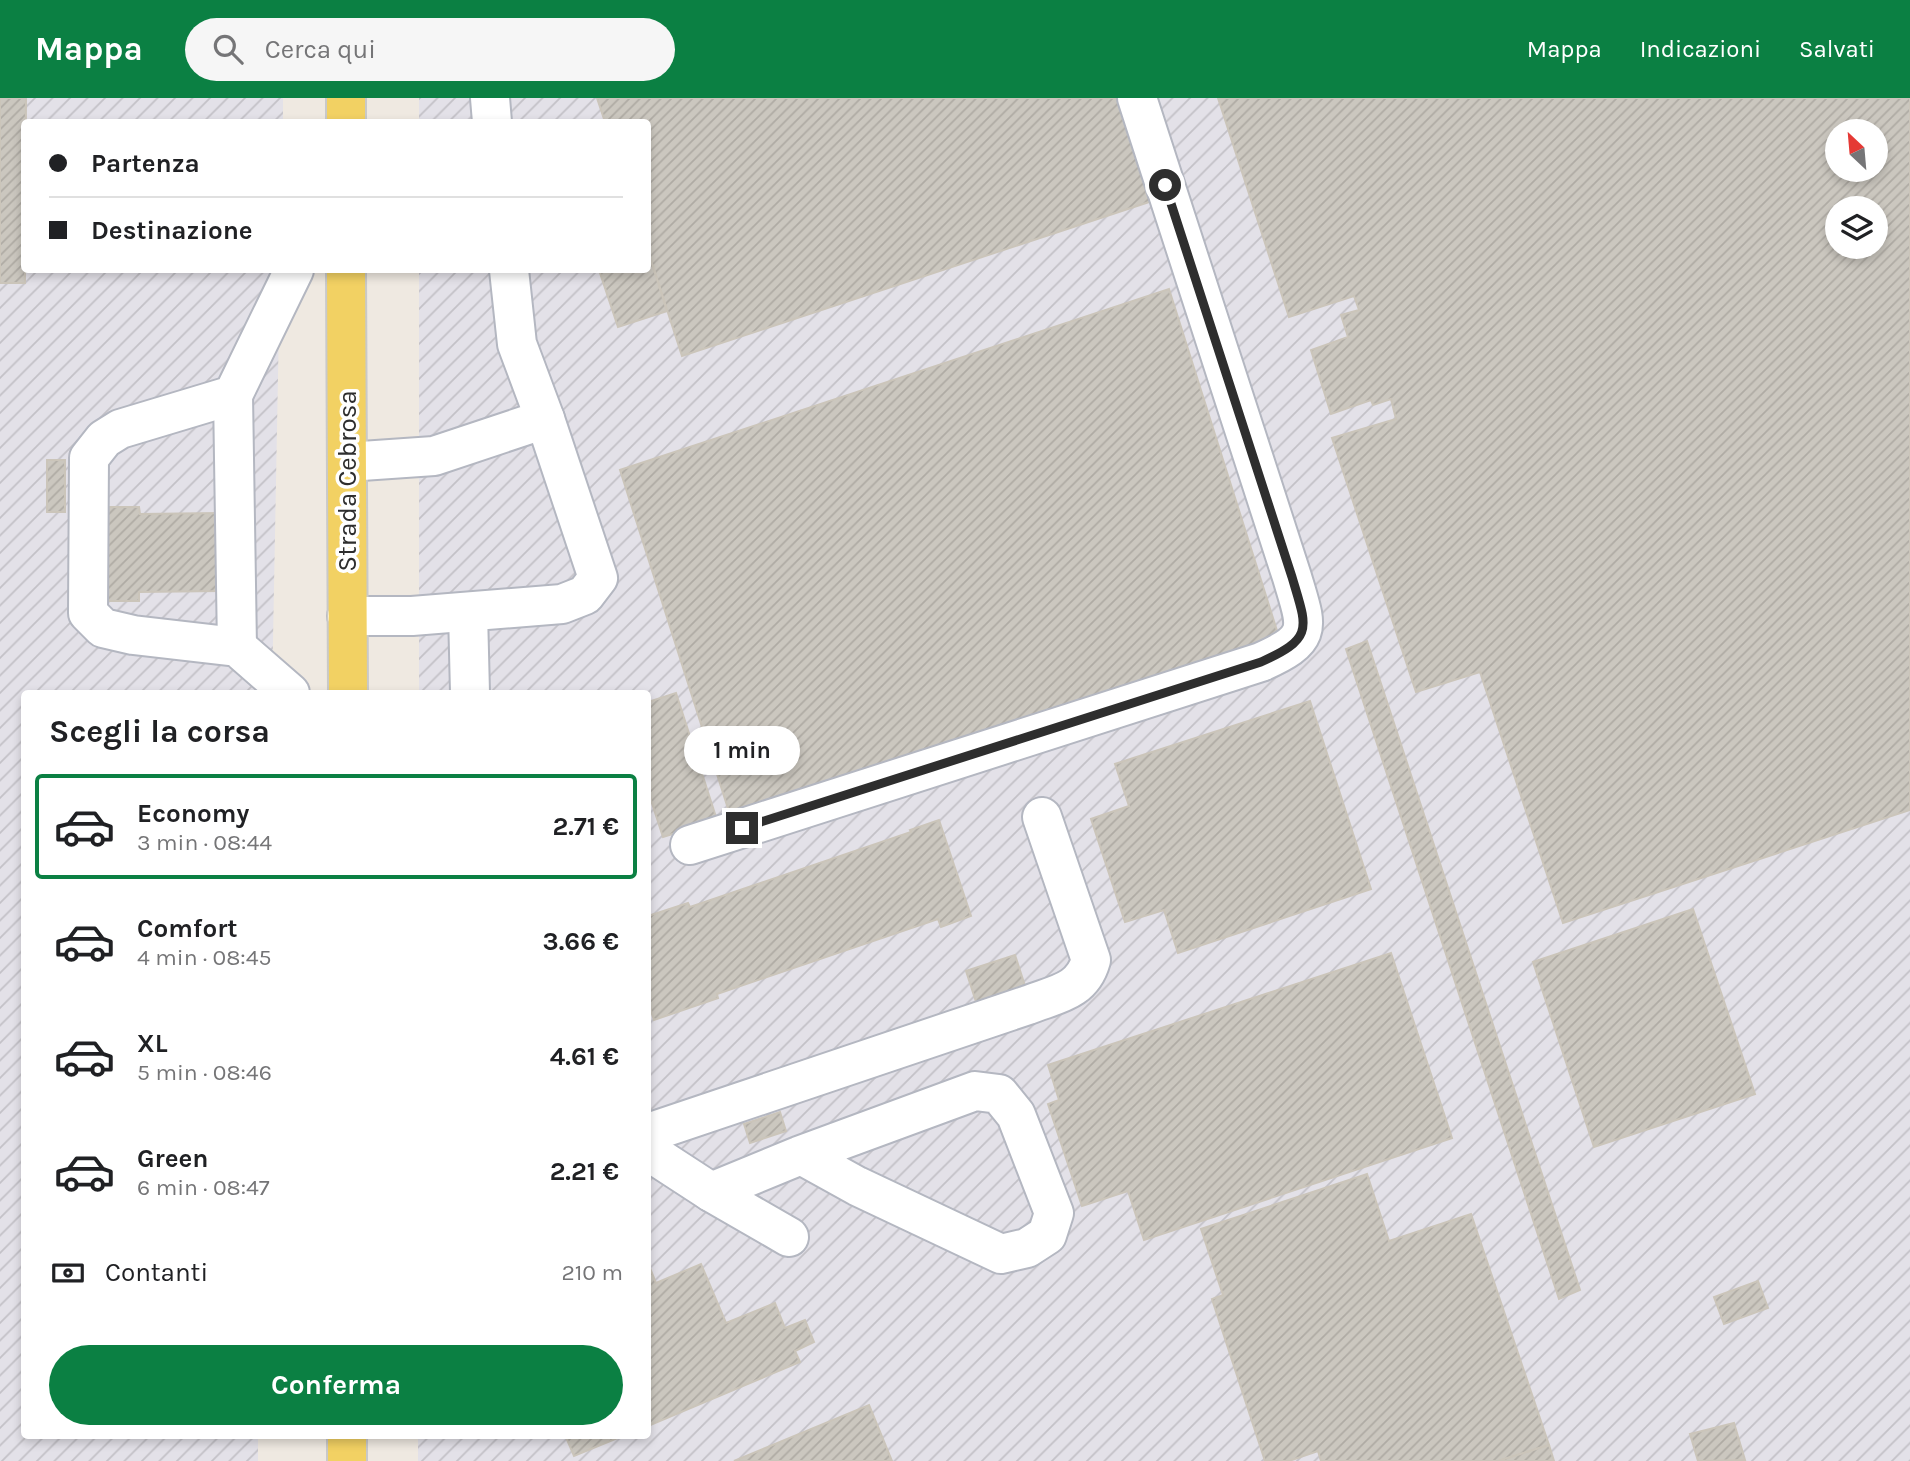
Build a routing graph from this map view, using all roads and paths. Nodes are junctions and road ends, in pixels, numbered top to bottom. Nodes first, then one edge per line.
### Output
1 (346, 98) edge
2 (490, 98) edge
3 (1137, 98) edge
4 (346, 119) edge
5 (492, 119) edge
6 (293, 273) edge
7 (346, 273) edge
8 (509, 273) edge
9 (233, 395) junction
10 (545, 419) junction
11 (347, 462) junction
12 (468, 612) junction
13 (348, 616) junction
14 (237, 647) junction
15 (287, 690) edge
16 (348, 690) edge
17 (470, 690) edge
18 (1042, 817) dead end
19 (690, 845) dead end
20 (651, 1132) edge
21 (651, 1153) edge
22 (801, 1155) junction
23 (711, 1192) junction
24 (789, 1237) dead end
25 (347, 1439) edge
26 (347, 1461) edge

1 - 4 main road
2 - 5 lane
3 - 19 lane
6 - 9 lane
7 - 11 main road, Strada Cebrosa
8 - 10 lane
9 - 14 lane
9 - 14 lane
10 - 11 lane
10 - 12 lane
11 - 13 main road, Strada Cebrosa
12 - 13 lane
12 - 17 lane
13 - 16 main road, Strada Cebrosa
14 - 15 lane
18 - 20 lane
21 - 23 lane
22 - 22 lane
22 - 23 lane
23 - 24 lane
25 - 26 main road

